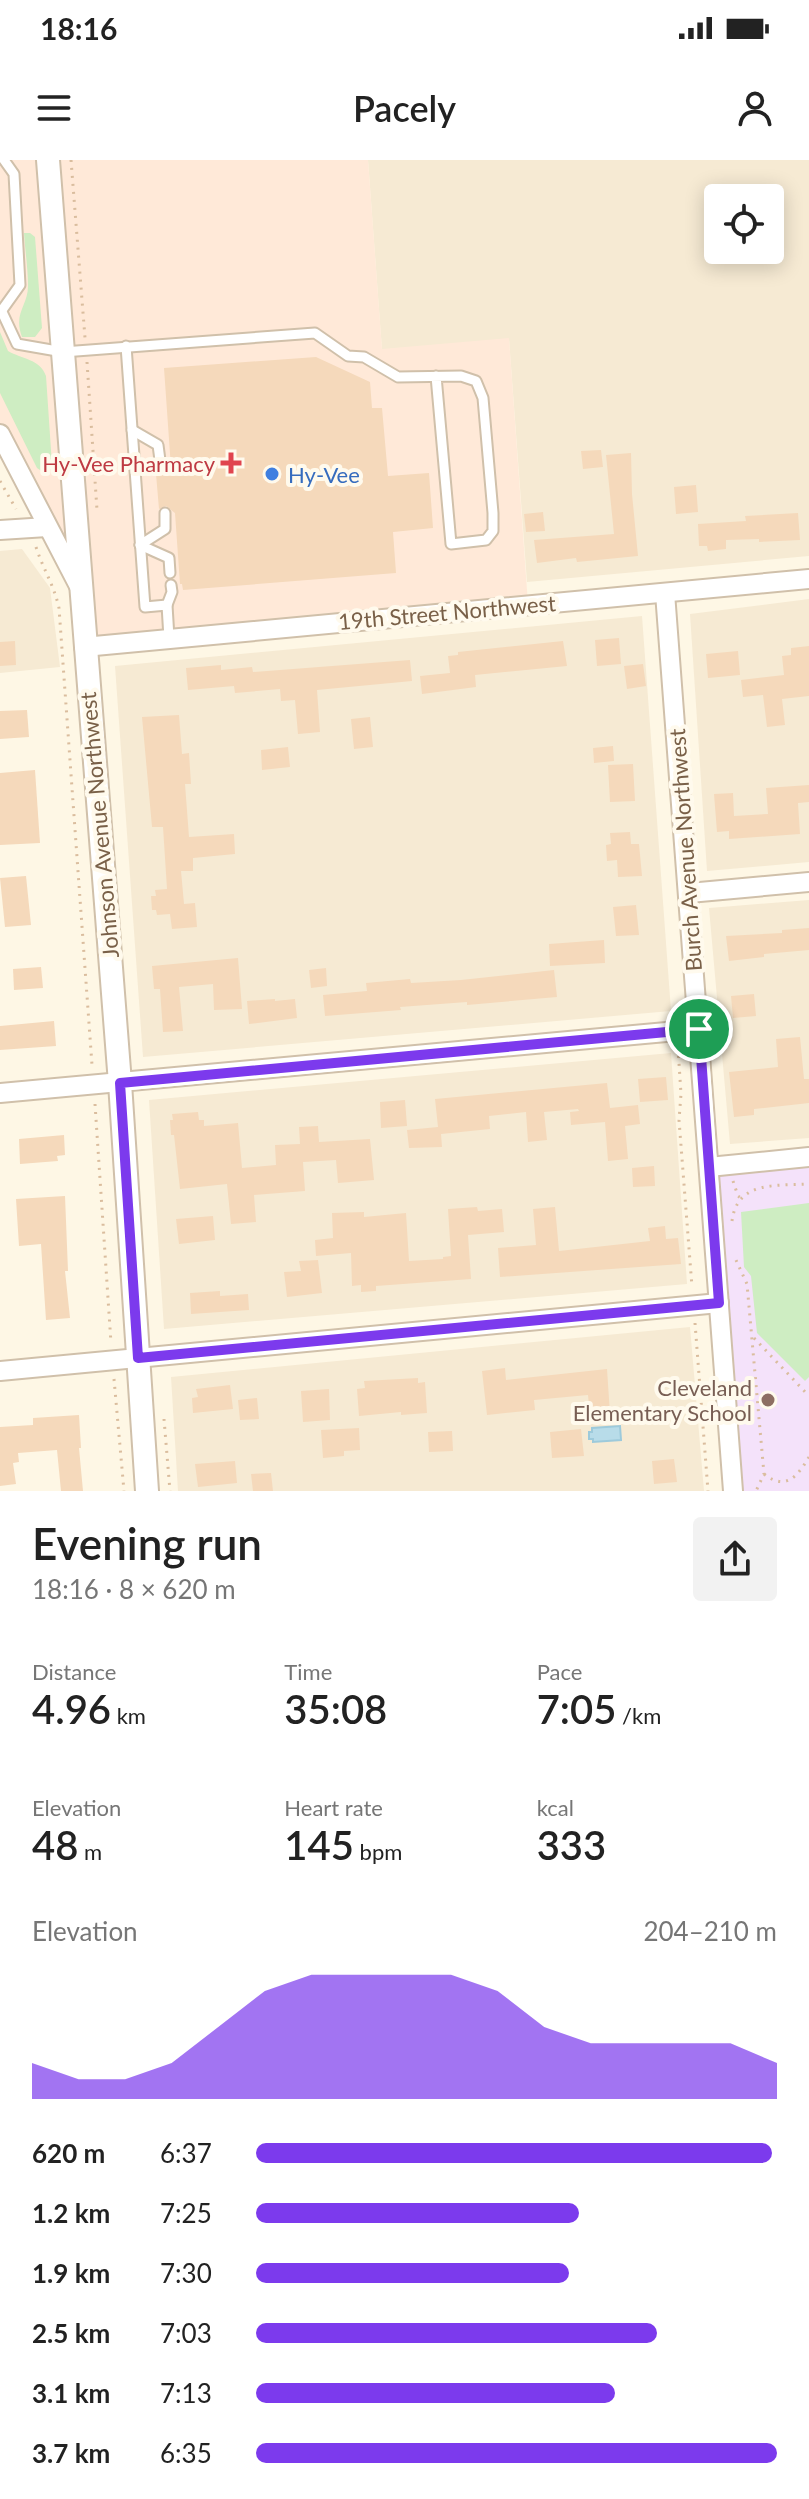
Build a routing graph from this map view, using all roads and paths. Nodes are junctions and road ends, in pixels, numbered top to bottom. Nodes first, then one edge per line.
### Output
1 (4, 160) edge
2 (48, 160) edge
3 (1, 312) edge
4 (126, 346) junction
5 (63, 352) junction
6 (436, 376) junction
7 (132, 430) junction
8 (0, 434) edge
9 (161, 468) dead end
10 (0, 481) edge
11 (16, 509) dead end
12 (165, 513) dead end
13 (47, 527) junction
14 (0, 530) edge
15 (140, 545) junction
16 (36, 547) dead end
17 (170, 573) dead end
18 (809, 579) edge
19 (171, 585) dead end
20 (80, 588) junction
21 (665, 593) junction
22 (167, 605) junction
23 (169, 638) junction
24 (84, 647) junction
25 (809, 882) edge
26 (689, 893) junction
27 (699, 1029) junction
28 (678, 1044) dead end
29 (92, 1068) dead end
30 (120, 1083) junction
31 (0, 1093) edge
32 (95, 1104) dead end
33 (692, 1151) dead end
34 (682, 1152) junction
35 (809, 1157) edge
36 (709, 1167) junction
37 (733, 1178) dead end
38 (809, 1184) edge
39 (742, 1199) junction
40 (731, 1229) dead end
41 (733, 1255) dead end
42 (693, 1291) dead end
43 (719, 1303) junction
44 (695, 1323) dead end
45 (752, 1336) junction
46 (138, 1358) junction
47 (113, 1360) junction
48 (0, 1371) edge
49 (809, 1396) edge
50 (809, 1457) edge
51 (764, 1474) junction
52 (124, 1491) edge
53 (147, 1491) edge
54 (708, 1491) edge
55 (733, 1491) edge
56 (756, 1491) edge

1 - 3 lane
2 - 5 street, Johnson Avenue Northwest
3 - 5 lane
4 - 5 lane
4 - 6 lane
4 - 7 lane
5 - 20 street, Johnson Avenue Northwest
6 - 6 lane
7 - 9 lane
7 - 15 lane
8 - 13 street
10 - 11 path
12 - 15 lane
13 - 14 street
13 - 20 street
15 - 17 lane
15 - 22 lane
16 - 29 path
18 - 21 street, 19th Street Northwest
19 - 22 lane
20 - 24 street, Johnson Avenue Northwest
21 - 23 street, 19th Street Northwest
21 - 26 street, Burch Avenue Northwest
22 - 23 lane
23 - 24 street, 19th Street Northwest
24 - 30 street, Johnson Avenue Northwest
25 - 26 street
26 - 27 street, Burch Avenue Northwest
27 - 30 street
27 - 36 street, Burch Avenue Northwest
28 - 34 path
30 - 31 street
30 - 46 street, Johnson Avenue Northwest
32 - 47 path
33 - 34 path
34 - 42 path
35 - 36 street
36 - 43 street, Burch Avenue Northwest
37 - 39 path
38 - 39 path
39 - 40 path
41 - 45 path
43 - 46 street
43 - 55 street, Burch Avenue Northwest
44 - 54 path
45 - 49 path
45 - 51 path
46 - 47 street
46 - 53 street, Johnson Avenue Northwest
47 - 48 street
47 - 52 path
50 - 51 path
51 - 56 path

